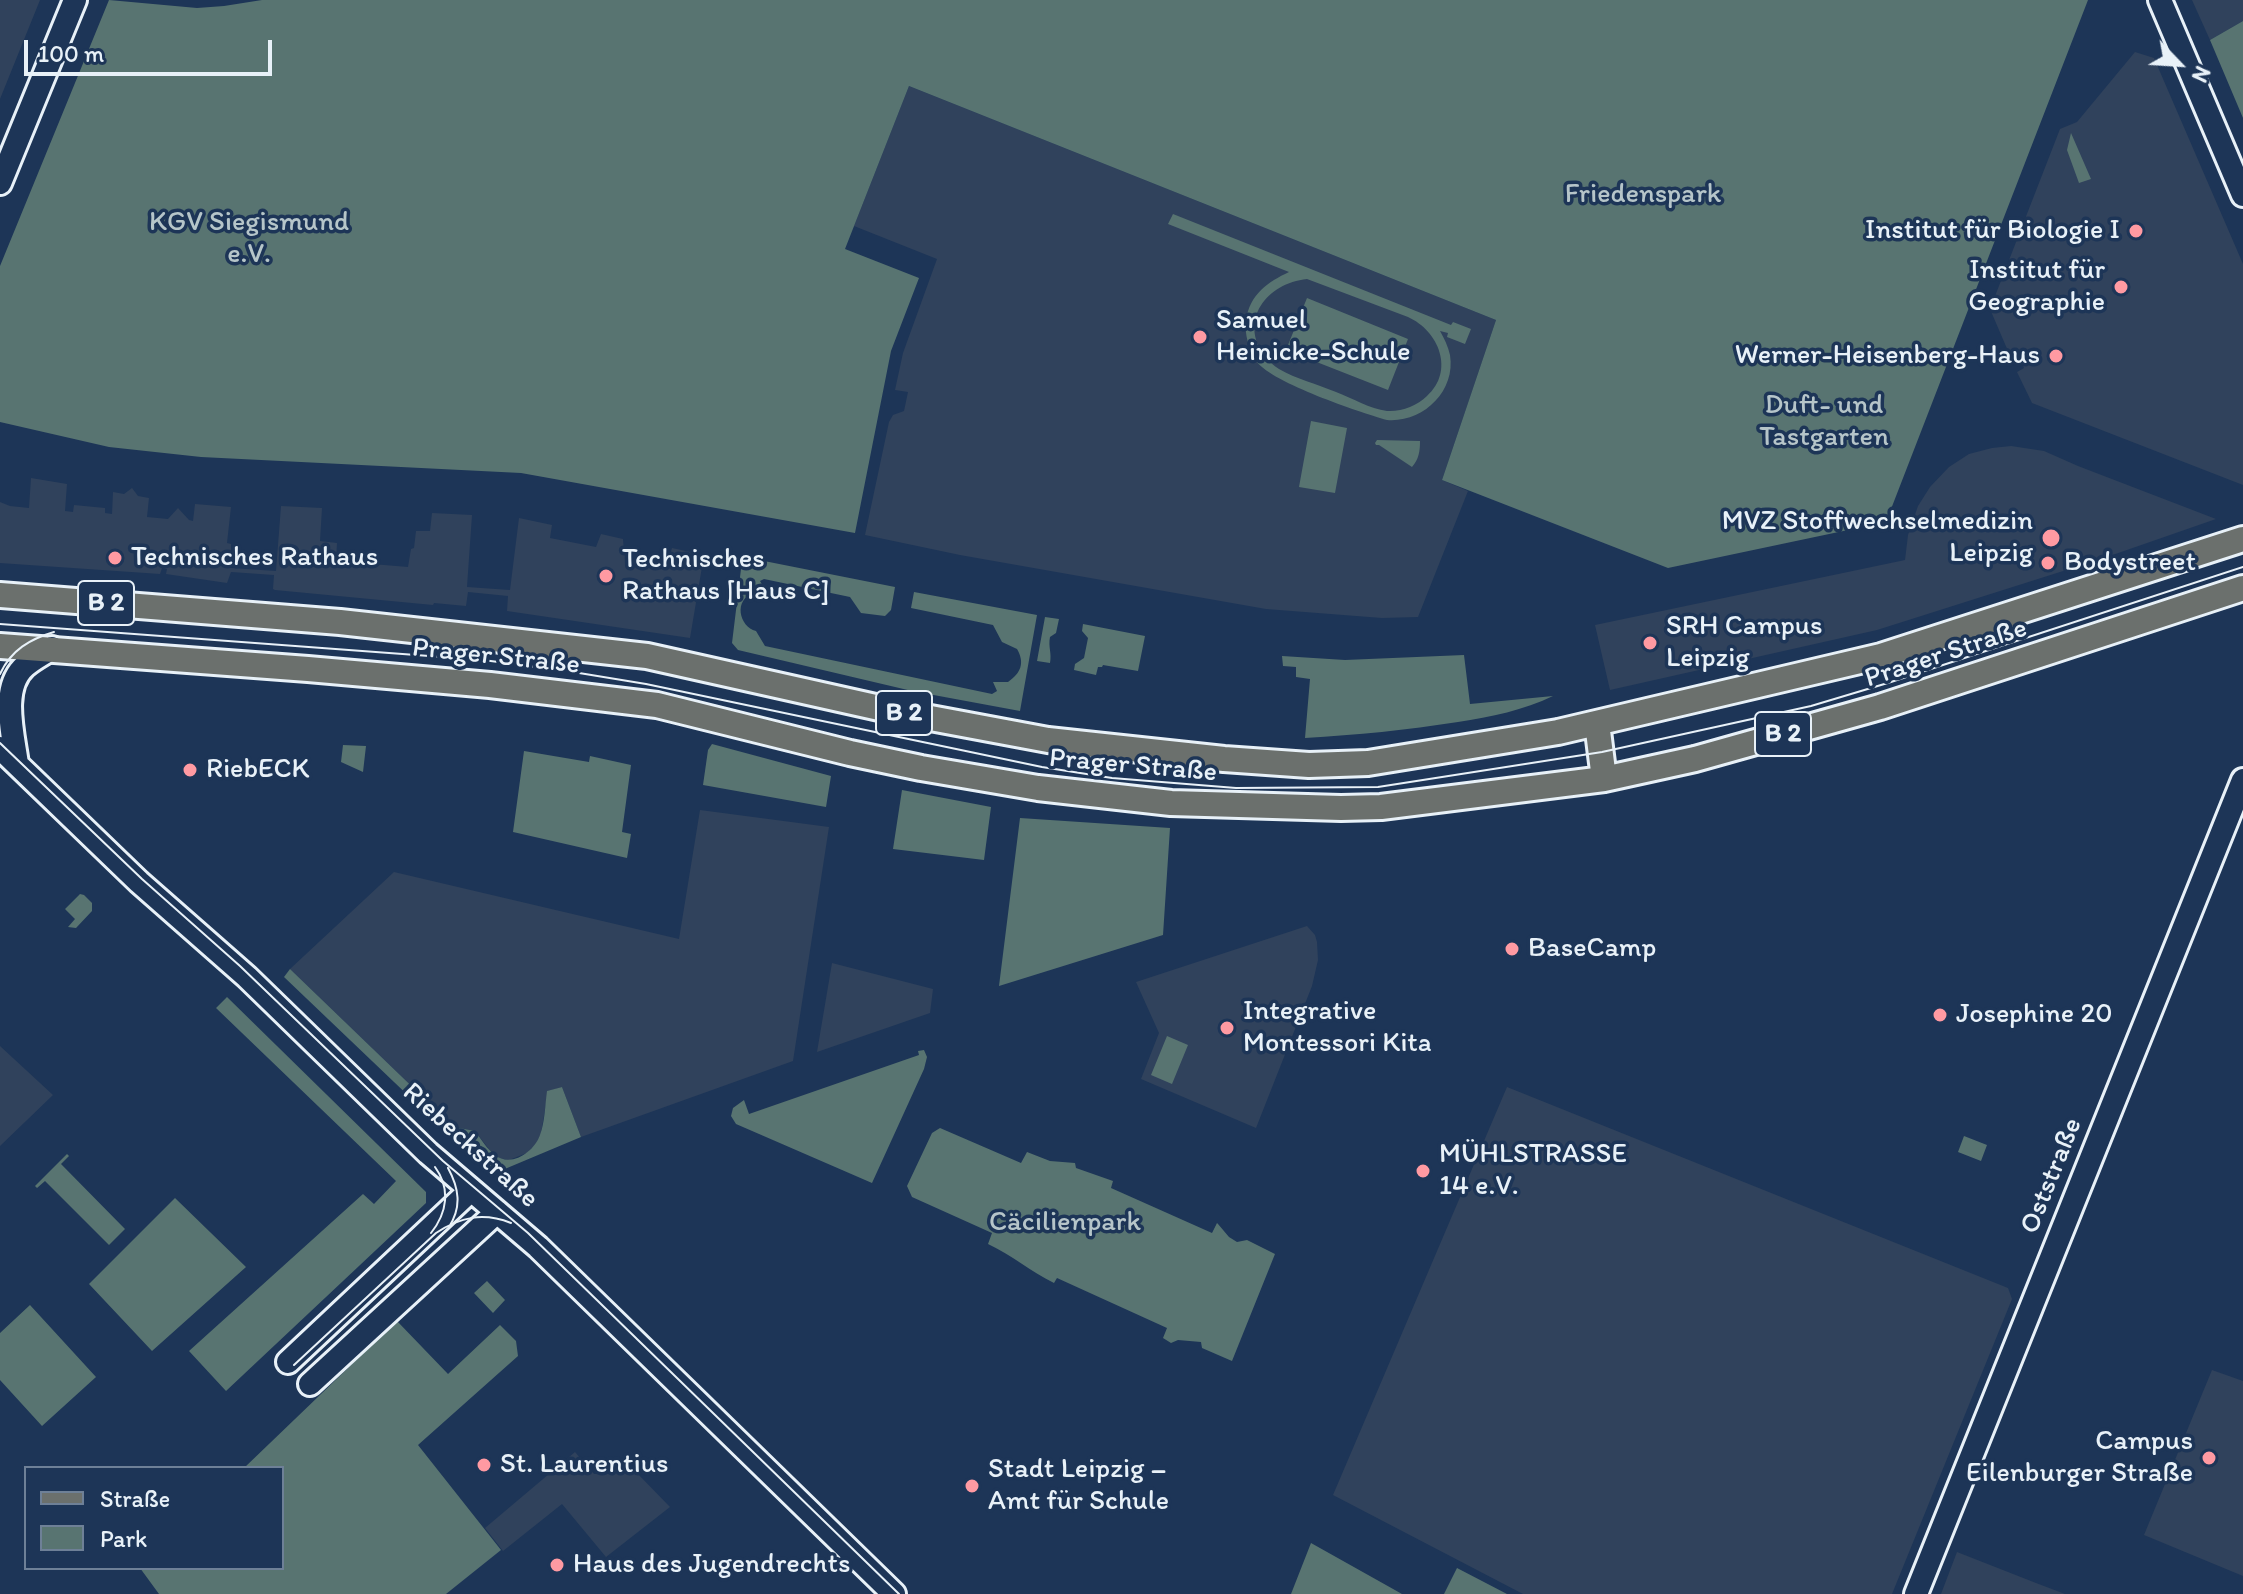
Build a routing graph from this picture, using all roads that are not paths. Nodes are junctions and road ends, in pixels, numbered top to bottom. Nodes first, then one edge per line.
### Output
1 (75, 0) edge
2 (2160, 0) edge
3 (0, 183) edge
4 (2243, 195) edge
5 (2243, 539) edge
6 (2243, 588) edge
7 (0, 595) edge
8 (0, 646) edge
9 (52, 648) junction
10 (1597, 723) junction
11 (8, 756) edge
12 (1604, 779) junction
13 (2243, 780) edge
14 (470, 1191) junction
15 (497, 1212) junction
16 (288, 1362) dead end
17 (310, 1384) dead end
18 (894, 1594) edge
19 (1916, 1594) edge

1 - 3 street
2 - 4 street
5 - 10 main road, Prager Straße / B 2
6 - 12 main road, Prager Straße / B 2
7 - 10 main road, Prager Straße / B 2
8 - 9 main road, Prager Straße / B 2
9 - 11 street
9 - 12 main road, Prager Straße / B 2
10 - 12 main road
11 - 14 street, Riebeckstraße
13 - 19 street, Oststraße
14 - 15 street, Riebeckstraße
14 - 16 street
15 - 17 street
15 - 18 street, Riebeckstraße

